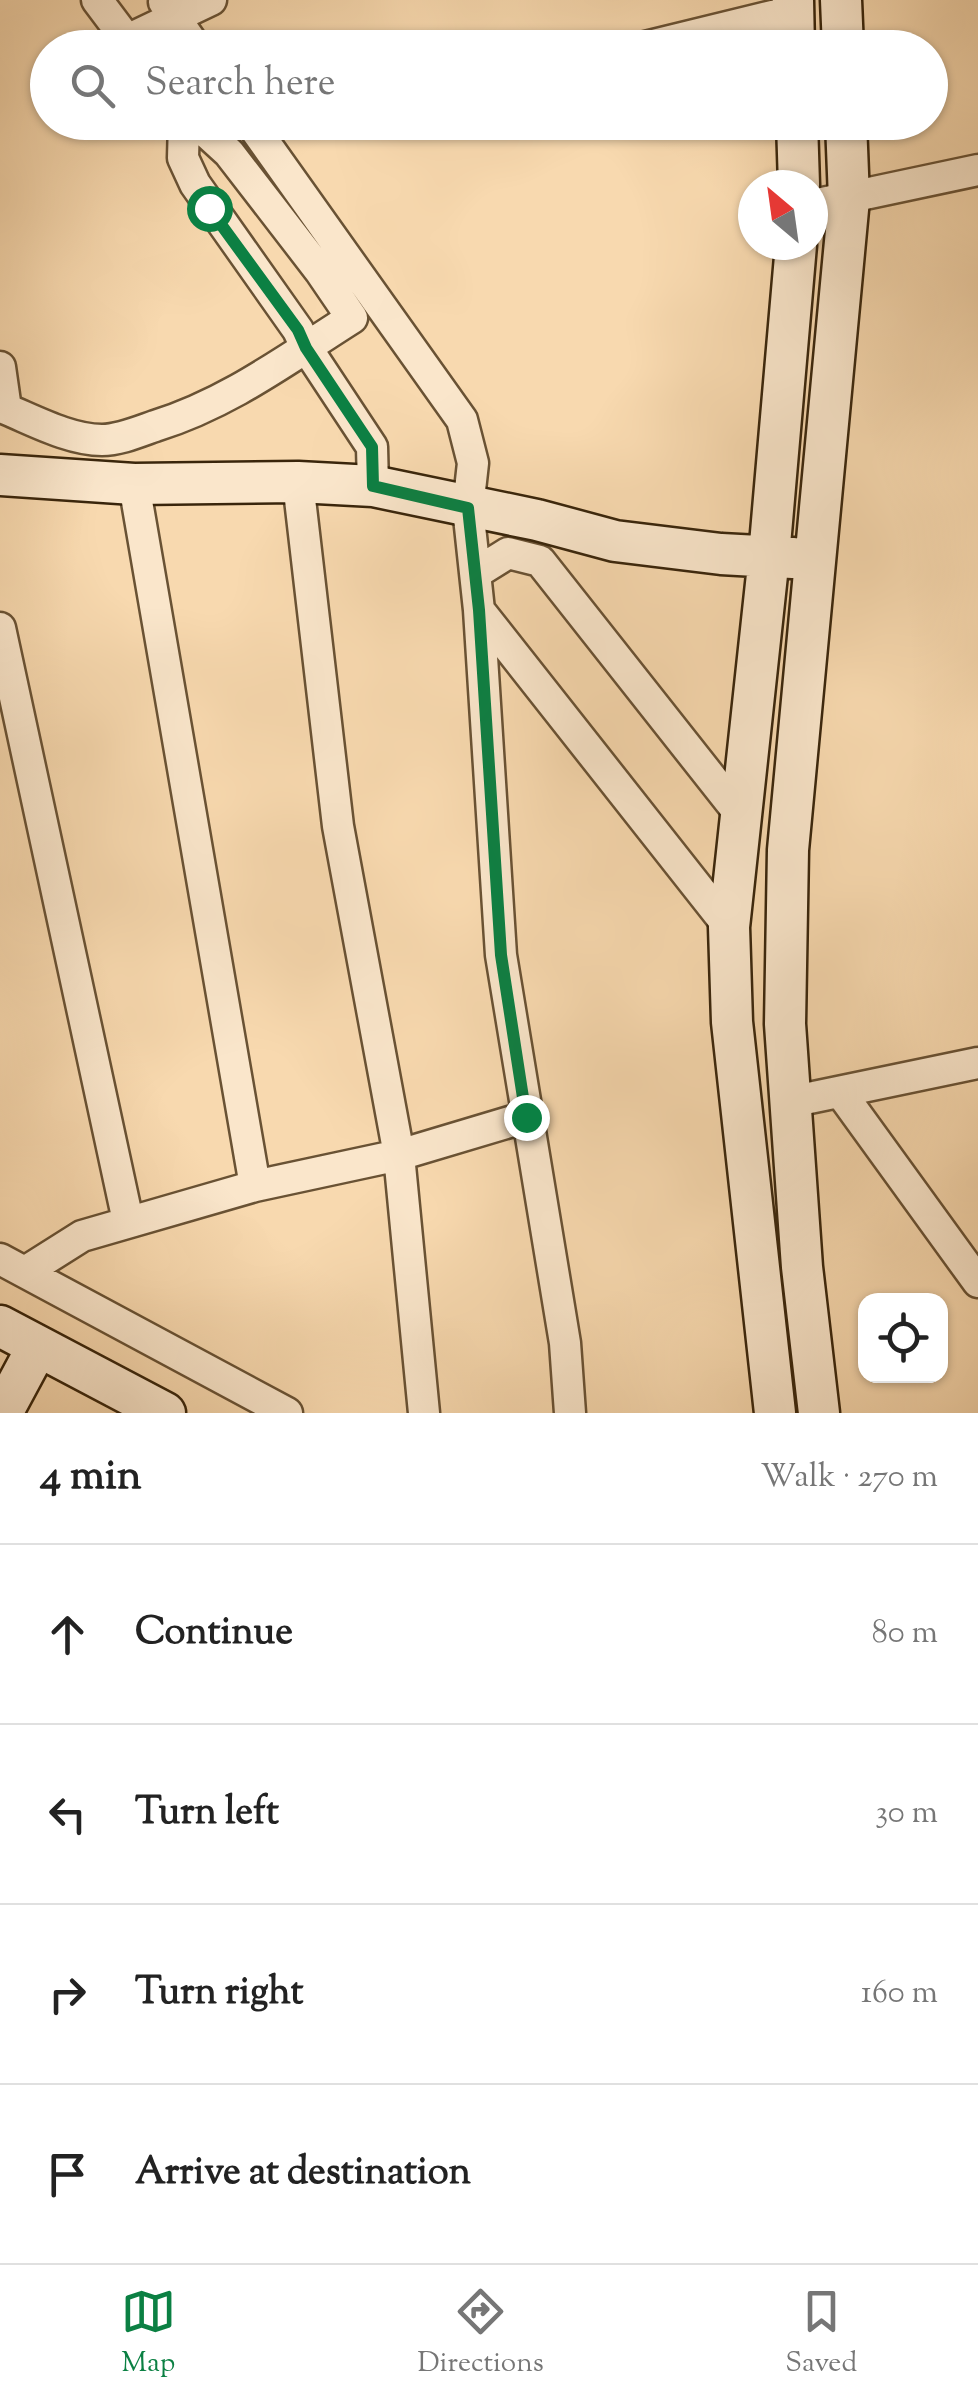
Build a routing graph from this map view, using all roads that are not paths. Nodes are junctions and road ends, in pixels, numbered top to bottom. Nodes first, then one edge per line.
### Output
1 (96, 0) edge
2 (211, 0) edge
3 (842, 0) edge
4 (168, 8) edge
5 (793, 19) edge
6 (119, 30) edge
7 (145, 30) edge
8 (183, 30) edge
9 (735, 30) edge
10 (843, 30) edge
11 (184, 140) edge
12 (214, 140) edge
13 (263, 140) edge
14 (798, 140) edge
15 (843, 140) edge
16 (799, 170) edge
17 (978, 170) edge
18 (831, 202) edge
19 (795, 260) edge
20 (306, 348) junction
21 (0, 367) edge
22 (3, 408) edge
23 (0, 475) edge
24 (298, 482) junction
25 (134, 484) junction
26 (373, 486) junction
27 (468, 508) junction
28 (769, 556) junction
29 (816, 559) junction
30 (476, 573) junction
31 (479, 610) junction
32 (0, 628) edge
33 (739, 813) junction
34 (728, 927) junction
35 (978, 1063) edge
36 (841, 1092) junction
37 (790, 1102) junction
38 (526, 1117) junction
39 (398, 1154) junction
40 (255, 1186) junction
41 (128, 1221) junction
42 (13, 1266) edge
43 (978, 1282) edge
44 (0, 1326) edge
45 (38, 1346) junction
46 (2, 1413) edge
47 (165, 1413) edge
48 (287, 1413) edge
49 (424, 1413) edge
50 (570, 1413) edge
51 (775, 1413) edge
52 (820, 1413) edge

1 - 6 street
2 - 4 street
3 - 10 street
4 - 7 street
4 - 8 street
5 - 9 street
11 - 20 street
12 - 20 street
13 - 27 street
14 - 16 street
15 - 18 street
17 - 18 street
18 - 29 street
19 - 28 street
20 - 22 street
20 - 26 street
21 - 22 street
23 - 25 street
24 - 25 street
24 - 26 street
24 - 39 street
25 - 40 street
26 - 27 street
27 - 28 street
27 - 30 street
28 - 29 street
28 - 33 street
29 - 37 street
30 - 31 street
30 - 33 street
31 - 34 street
31 - 38 street
32 - 41 street
33 - 34 street
34 - 51 street
35 - 36 street
36 - 37 street
36 - 43 street
37 - 52 street
38 - 39 street
38 - 50 street
39 - 40 street
39 - 49 street
40 - 41 street
41 - 42 street
42 - 48 street
44 - 45 street
45 - 46 street
45 - 47 street

